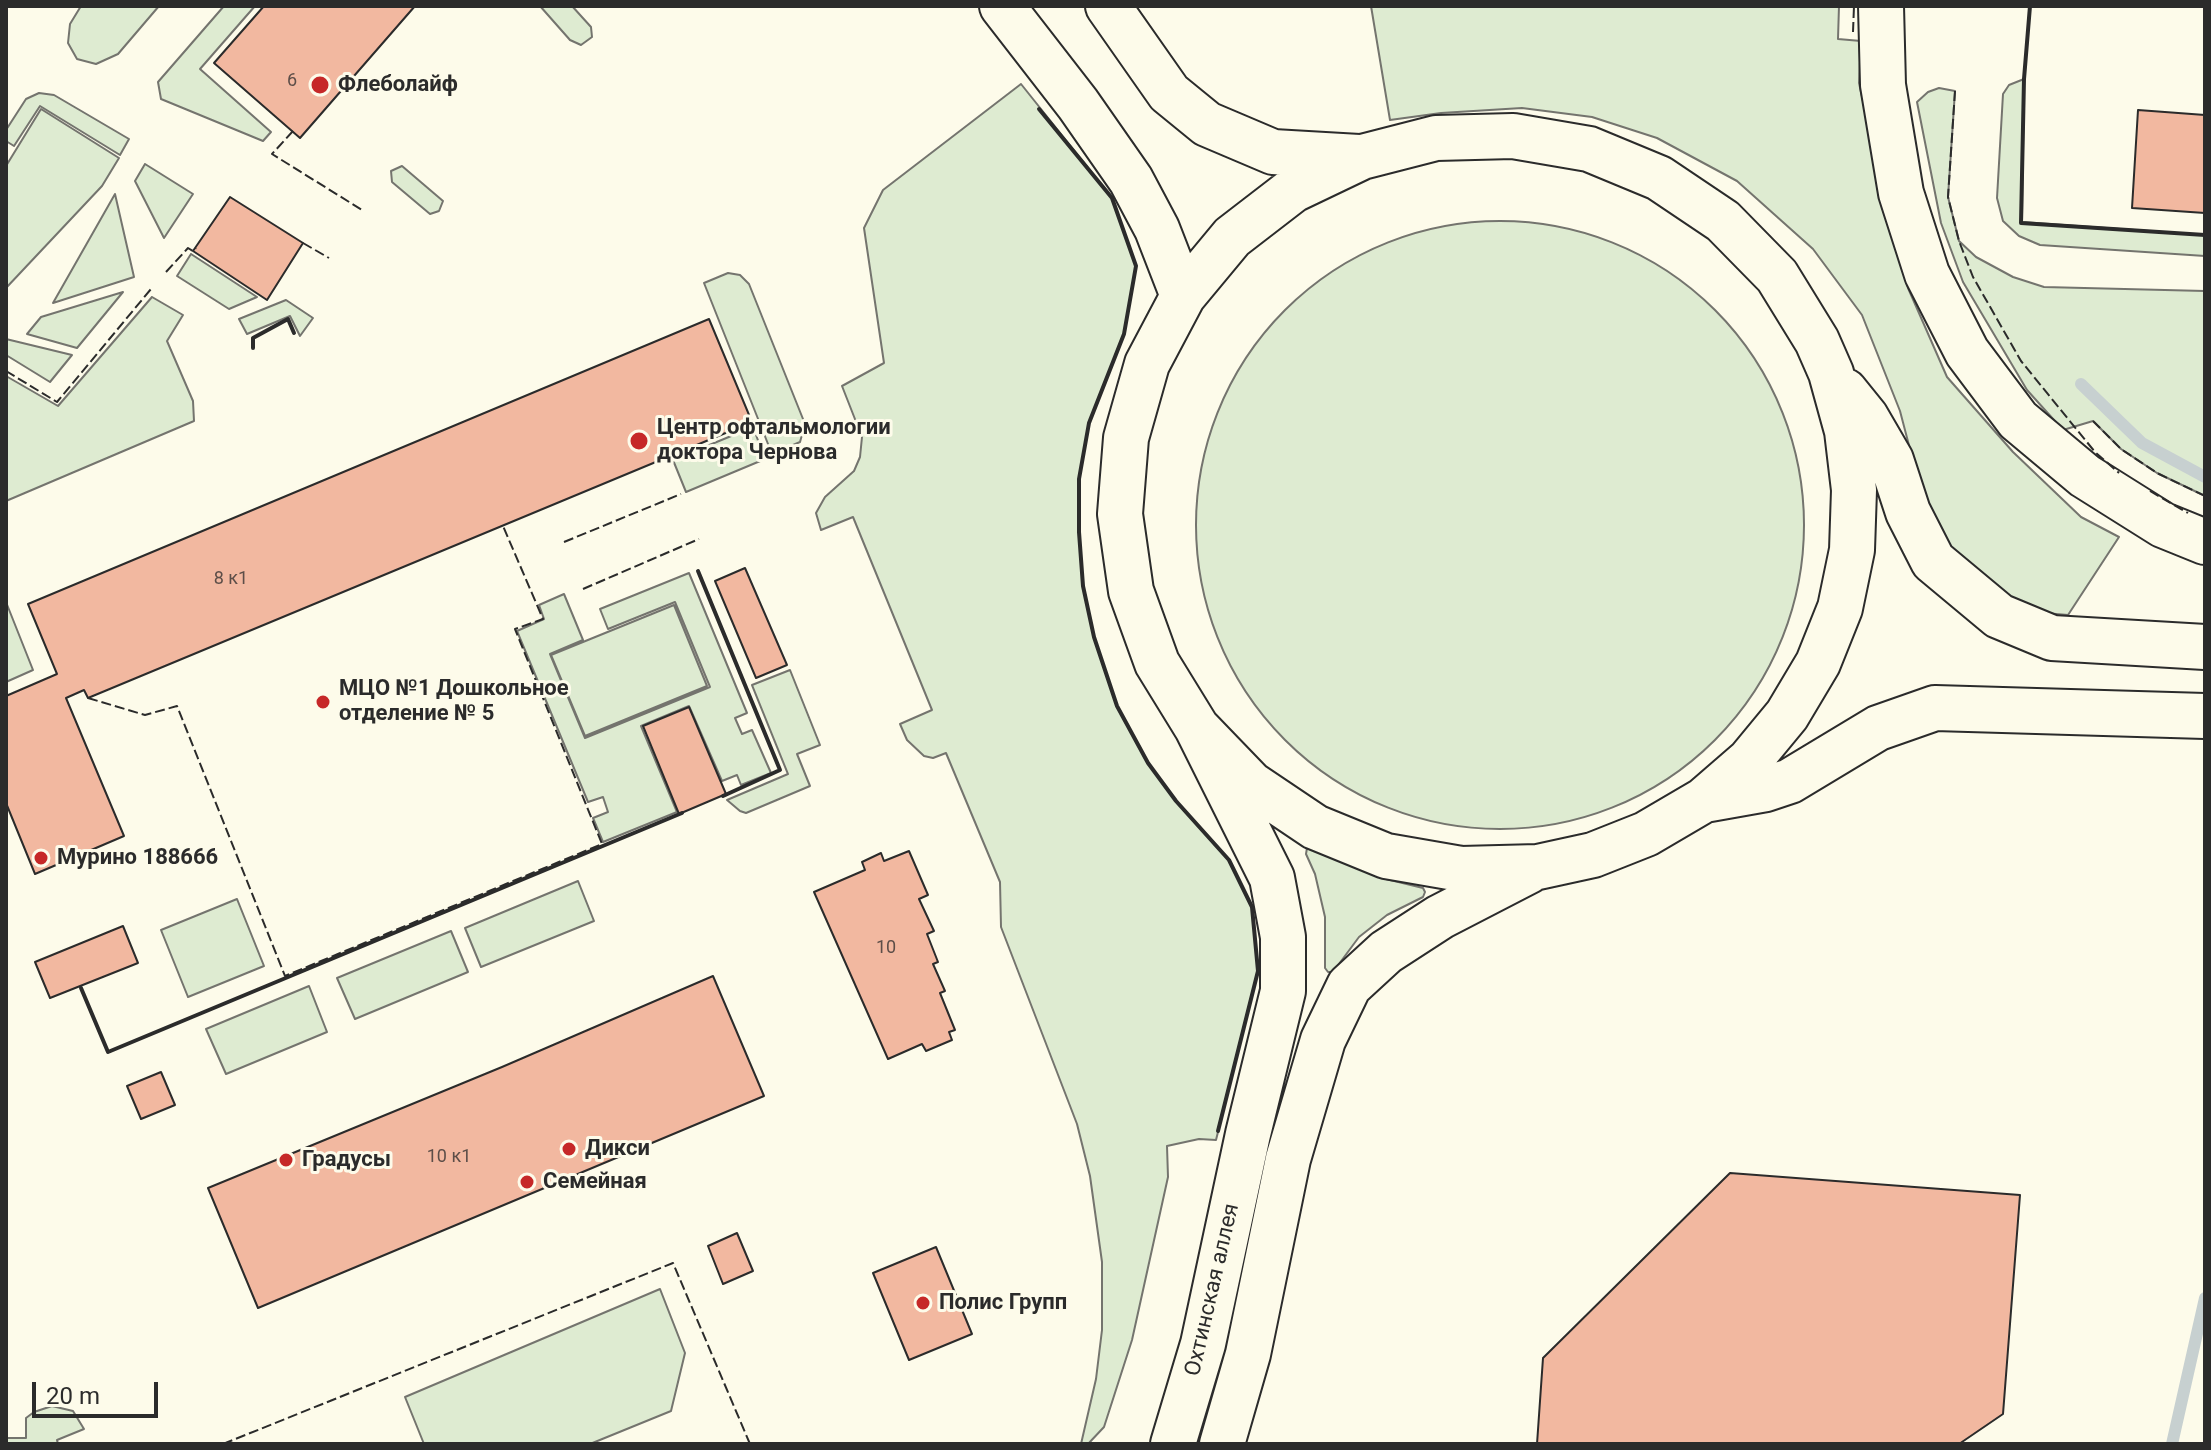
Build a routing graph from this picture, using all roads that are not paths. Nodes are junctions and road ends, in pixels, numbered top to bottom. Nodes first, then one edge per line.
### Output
1 (1002, 6) edge
2 (1108, 6) edge
3 (1881, 6) edge
4 (1362, 157) junction
5 (1183, 296) junction
6 (1831, 373) junction
7 (2205, 542) edge
8 (2205, 647) edge
9 (2205, 716) edge
10 (1197, 728) junction
11 (1704, 800) junction
12 (1538, 867) junction
13 (1173, 1444) edge
14 (1222, 1444) edge

1 - 5 street
2 - 4 street
3 - 7 street
4 - 5 street
4 - 6 street
5 - 10 street
6 - 8 street
6 - 11 street
9 - 11 street
10 - 12 street
10 - 13 street, Охтинская аллея
11 - 12 street
12 - 14 street, Охтинская аллея

